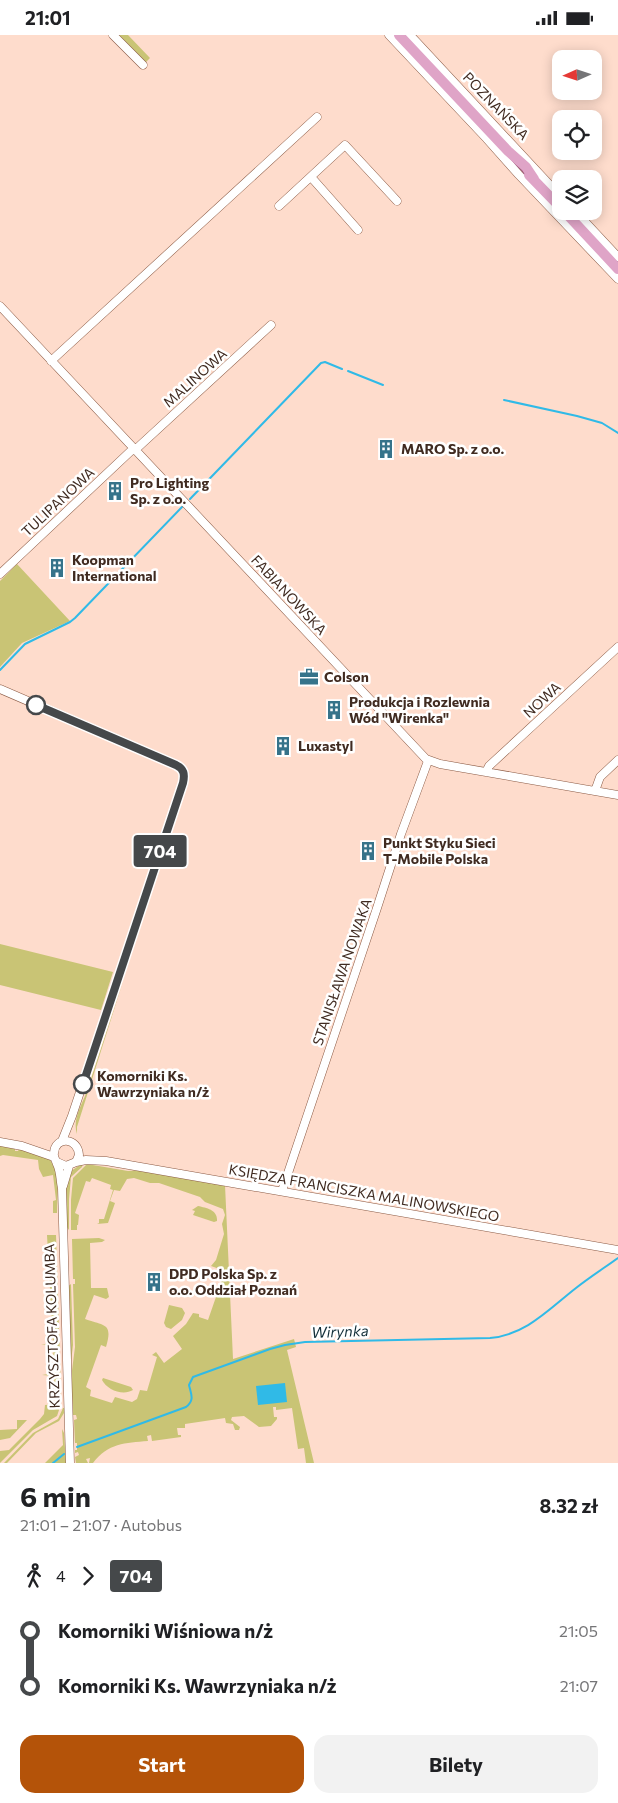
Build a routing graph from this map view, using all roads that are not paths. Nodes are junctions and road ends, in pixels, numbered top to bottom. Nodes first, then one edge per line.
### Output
1 (113, 35) edge
2 (389, 35) edge
3 (399, 35) edge
4 (410, 35) edge
5 (142, 65) dead end
6 (317, 117) dead end
7 (311, 177) junction
8 (531, 181) junction
9 (552, 187) edge
10 (552, 200) edge
11 (397, 201) dead end
12 (279, 206) dead end
13 (572, 220) edge
14 (583, 220) edge
15 (358, 230) dead end
16 (618, 257) edge
17 (618, 269) edge
18 (618, 279) edge
19 (0, 306) edge
20 (271, 325) dead end
21 (51, 361) junction
22 (134, 449) junction
23 (0, 574) edge
24 (618, 647) edge
25 (0, 689) edge
26 (618, 760) edge
27 (428, 761) junction
28 (486, 772) junction
29 (595, 791) junction
30 (618, 795) edge
31 (72, 1116) junction
32 (0, 1142) edge
33 (74, 1143) junction
34 (59, 1144) junction
35 (22, 1146) junction
36 (79, 1151) junction
37 (55, 1159) junction
38 (106, 1161) junction
39 (72, 1164) junction
40 (62, 1188) junction
41 (282, 1191) junction
42 (618, 1250) edge
43 (70, 1463) edge

1 - 5 street
2 - 8 street, POZNAŃSKA
3 - 8 main road, POZNAŃSKA
4 - 9 street, POZNAŃSKA
6 - 21 street
7 - 11 street
7 - 12 street
7 - 15 street
8 - 10 main road, POZNAŃSKA
8 - 18 street
13 - 17 main road
14 - 16 street
19 - 21 street, FABIANOWSKA
20 - 22 street, MALINOWA
21 - 22 street, FABIANOWSKA
22 - 23 street, TULIPANOWA
22 - 27 street, FABIANOWSKA
24 - 28 street, NOWA
25 - 31 street
26 - 29 street
27 - 28 street
27 - 41 street, STANISŁAWA NOWAKA
28 - 29 street
29 - 30 street
31 - 33 street
31 - 34 street
32 - 35 street
33 - 34 street
33 - 36 street
34 - 35 street
34 - 37 street
35 - 37 street
36 - 38 street, KSIĘDZA FRANCISZKA MALINOWSKIEGO
36 - 39 street
37 - 39 street
37 - 40 street, KRZYSZTOFA KOLUMBA
38 - 39 street, KSIĘDZA FRANCISZKA MALINOWSKIEGO
38 - 41 street, KSIĘDZA FRANCISZKA MALINOWSKIEGO
39 - 40 street, KRZYSZTOFA KOLUMBA
40 - 43 street, KRZYSZTOFA KOLUMBA
41 - 42 street, KSIĘDZA FRANCISZKA MALINOWSKIEGO

